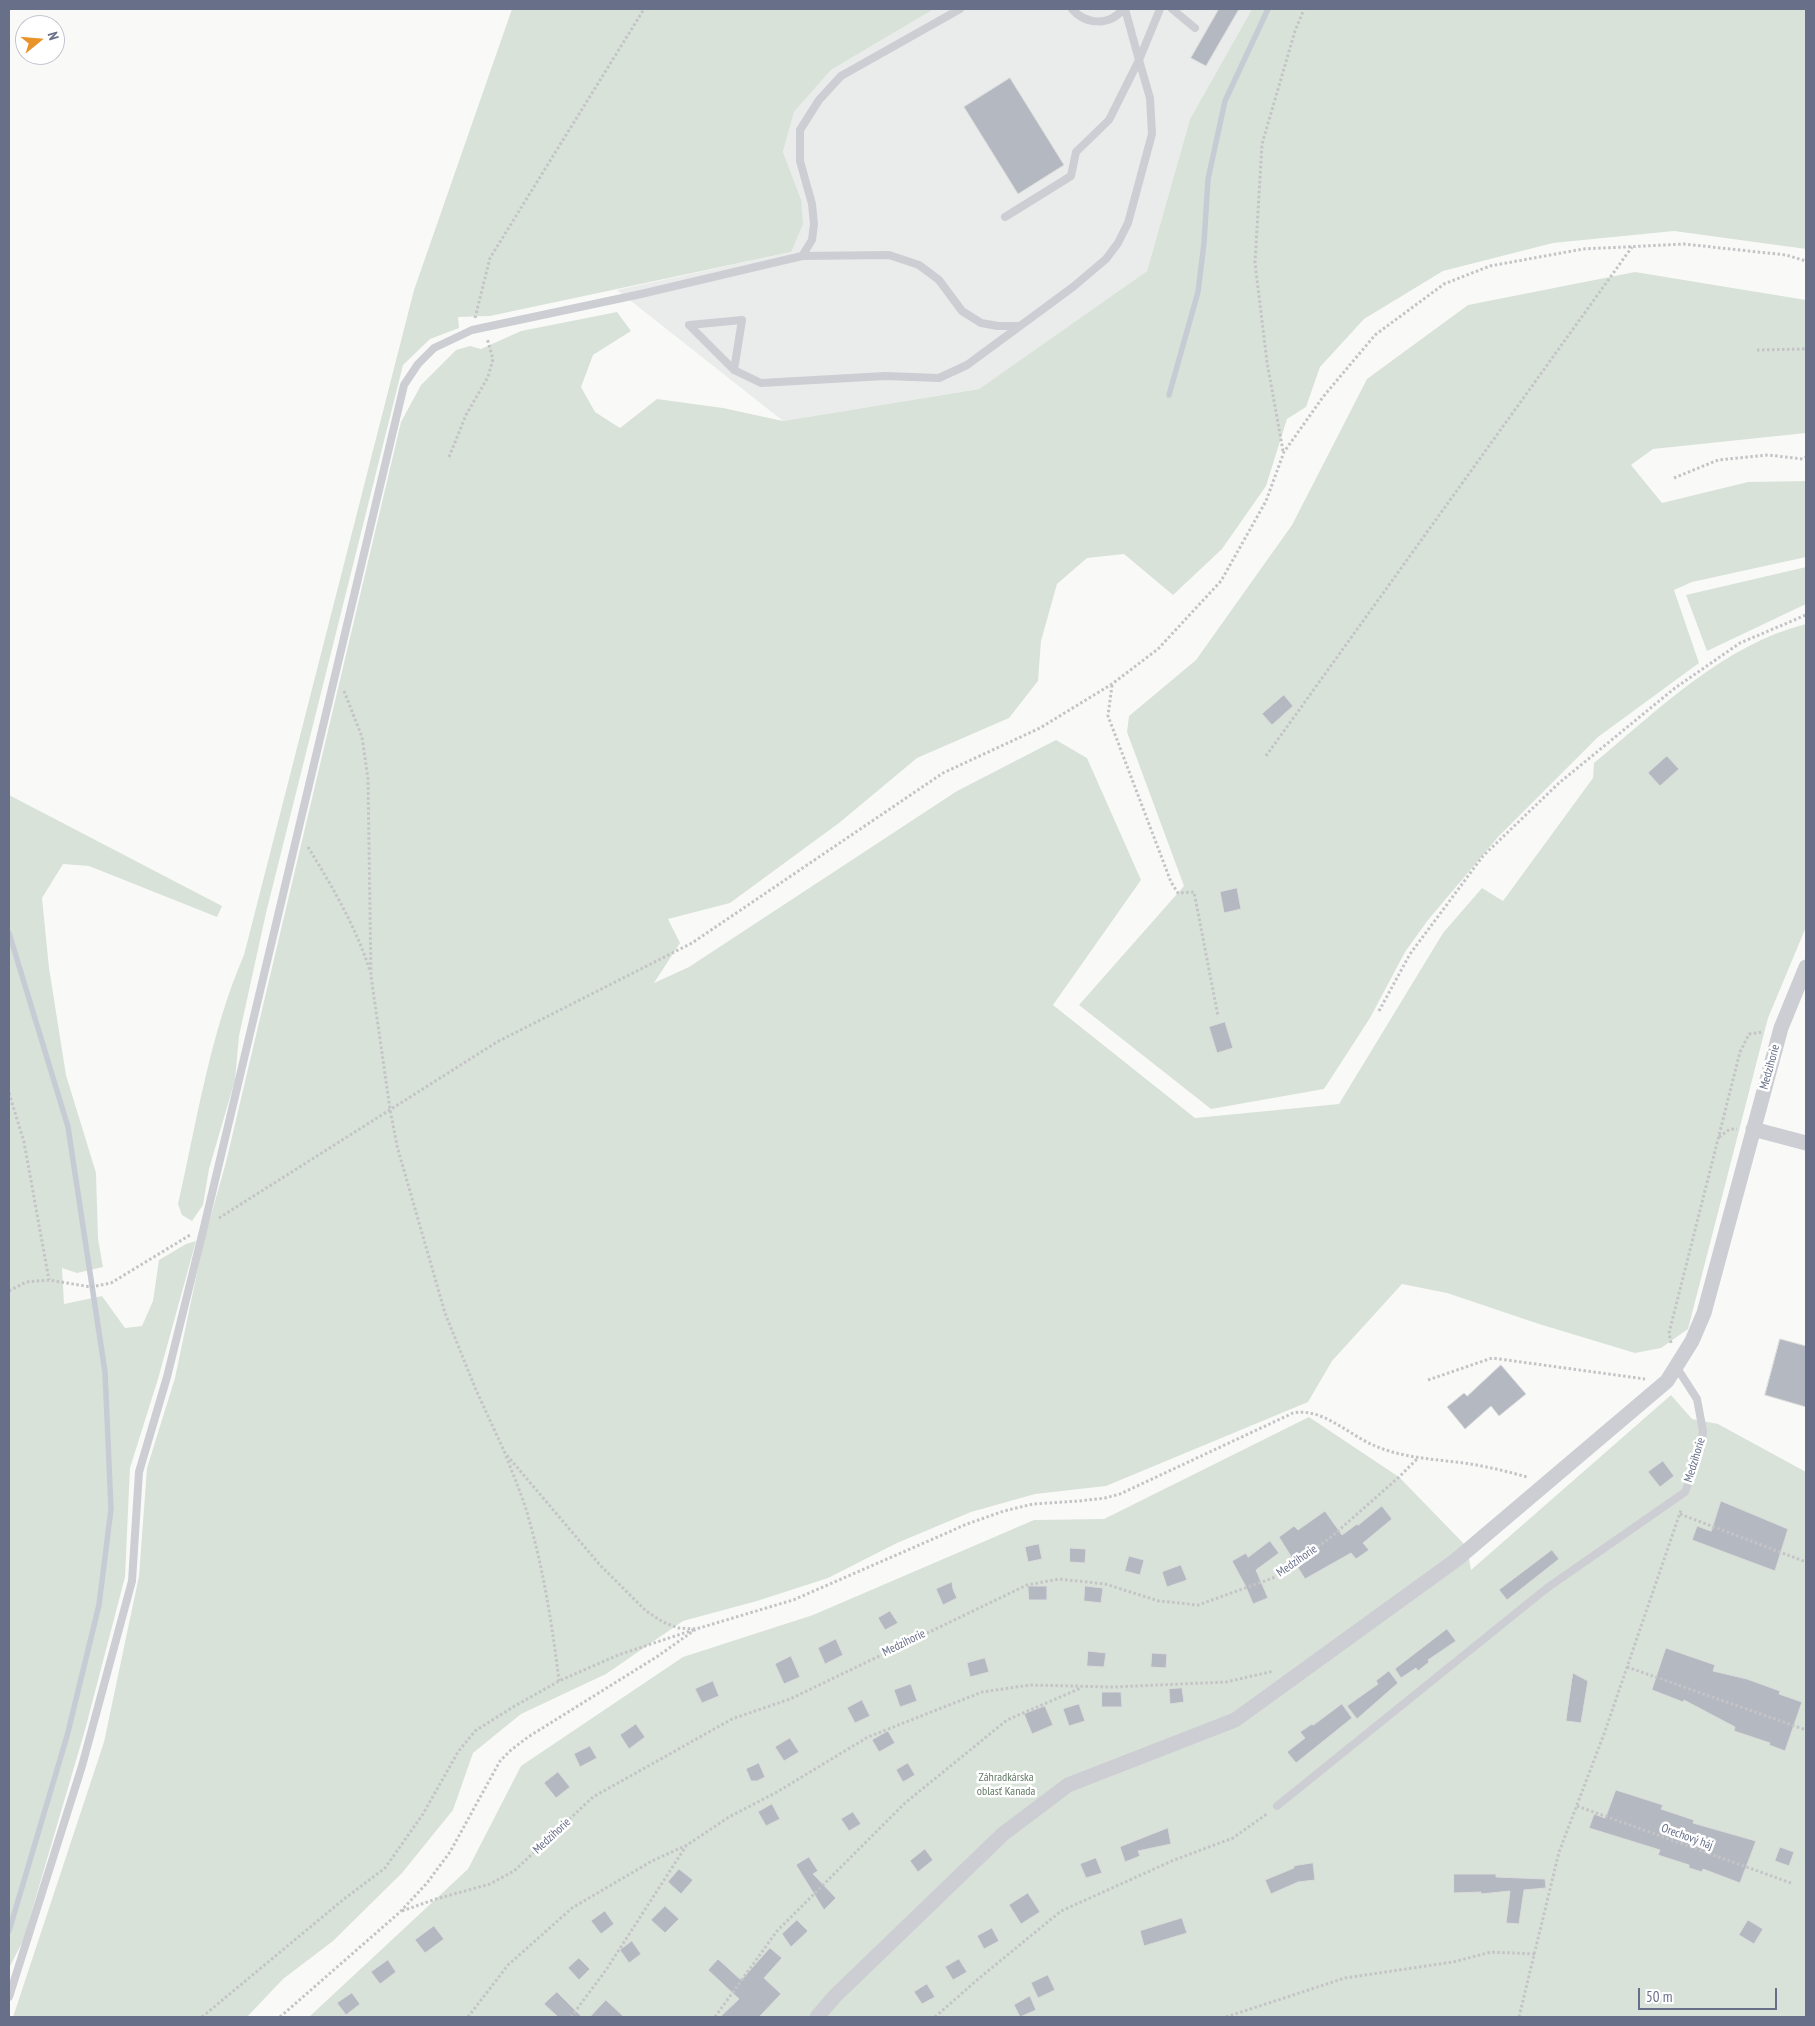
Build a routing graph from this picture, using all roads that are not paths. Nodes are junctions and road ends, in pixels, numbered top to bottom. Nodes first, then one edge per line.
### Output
1 (960, 9) edge
2 (1072, 9) edge
3 (1124, 9) edge
4 (1160, 9) edge
5 (1172, 9) edge
6 (1195, 28) dead end
7 (1139, 60) junction
8 (1005, 217) dead end
9 (802, 256) junction
10 (1020, 326) junction
11 (734, 370) junction
12 (1806, 967) edge
13 (1753, 1128) junction
14 (1806, 1143) edge
15 (1677, 1368) junction
16 (1277, 1806) road end
17 (9, 1997) edge
18 (817, 2017) edge

1 - 9 lane
2 - 3 lane
3 - 7 lane
4 - 7 lane
5 - 6 lane
7 - 8 lane
7 - 10 lane
9 - 10 lane
9 - 17 lane
10 - 11 lane
11 - 11 lane
12 - 13 street, Medzihorie
13 - 14 street
13 - 15 street, Medzihorie
15 - 16 lane, Medzihorie
15 - 18 street, Medzihorie

